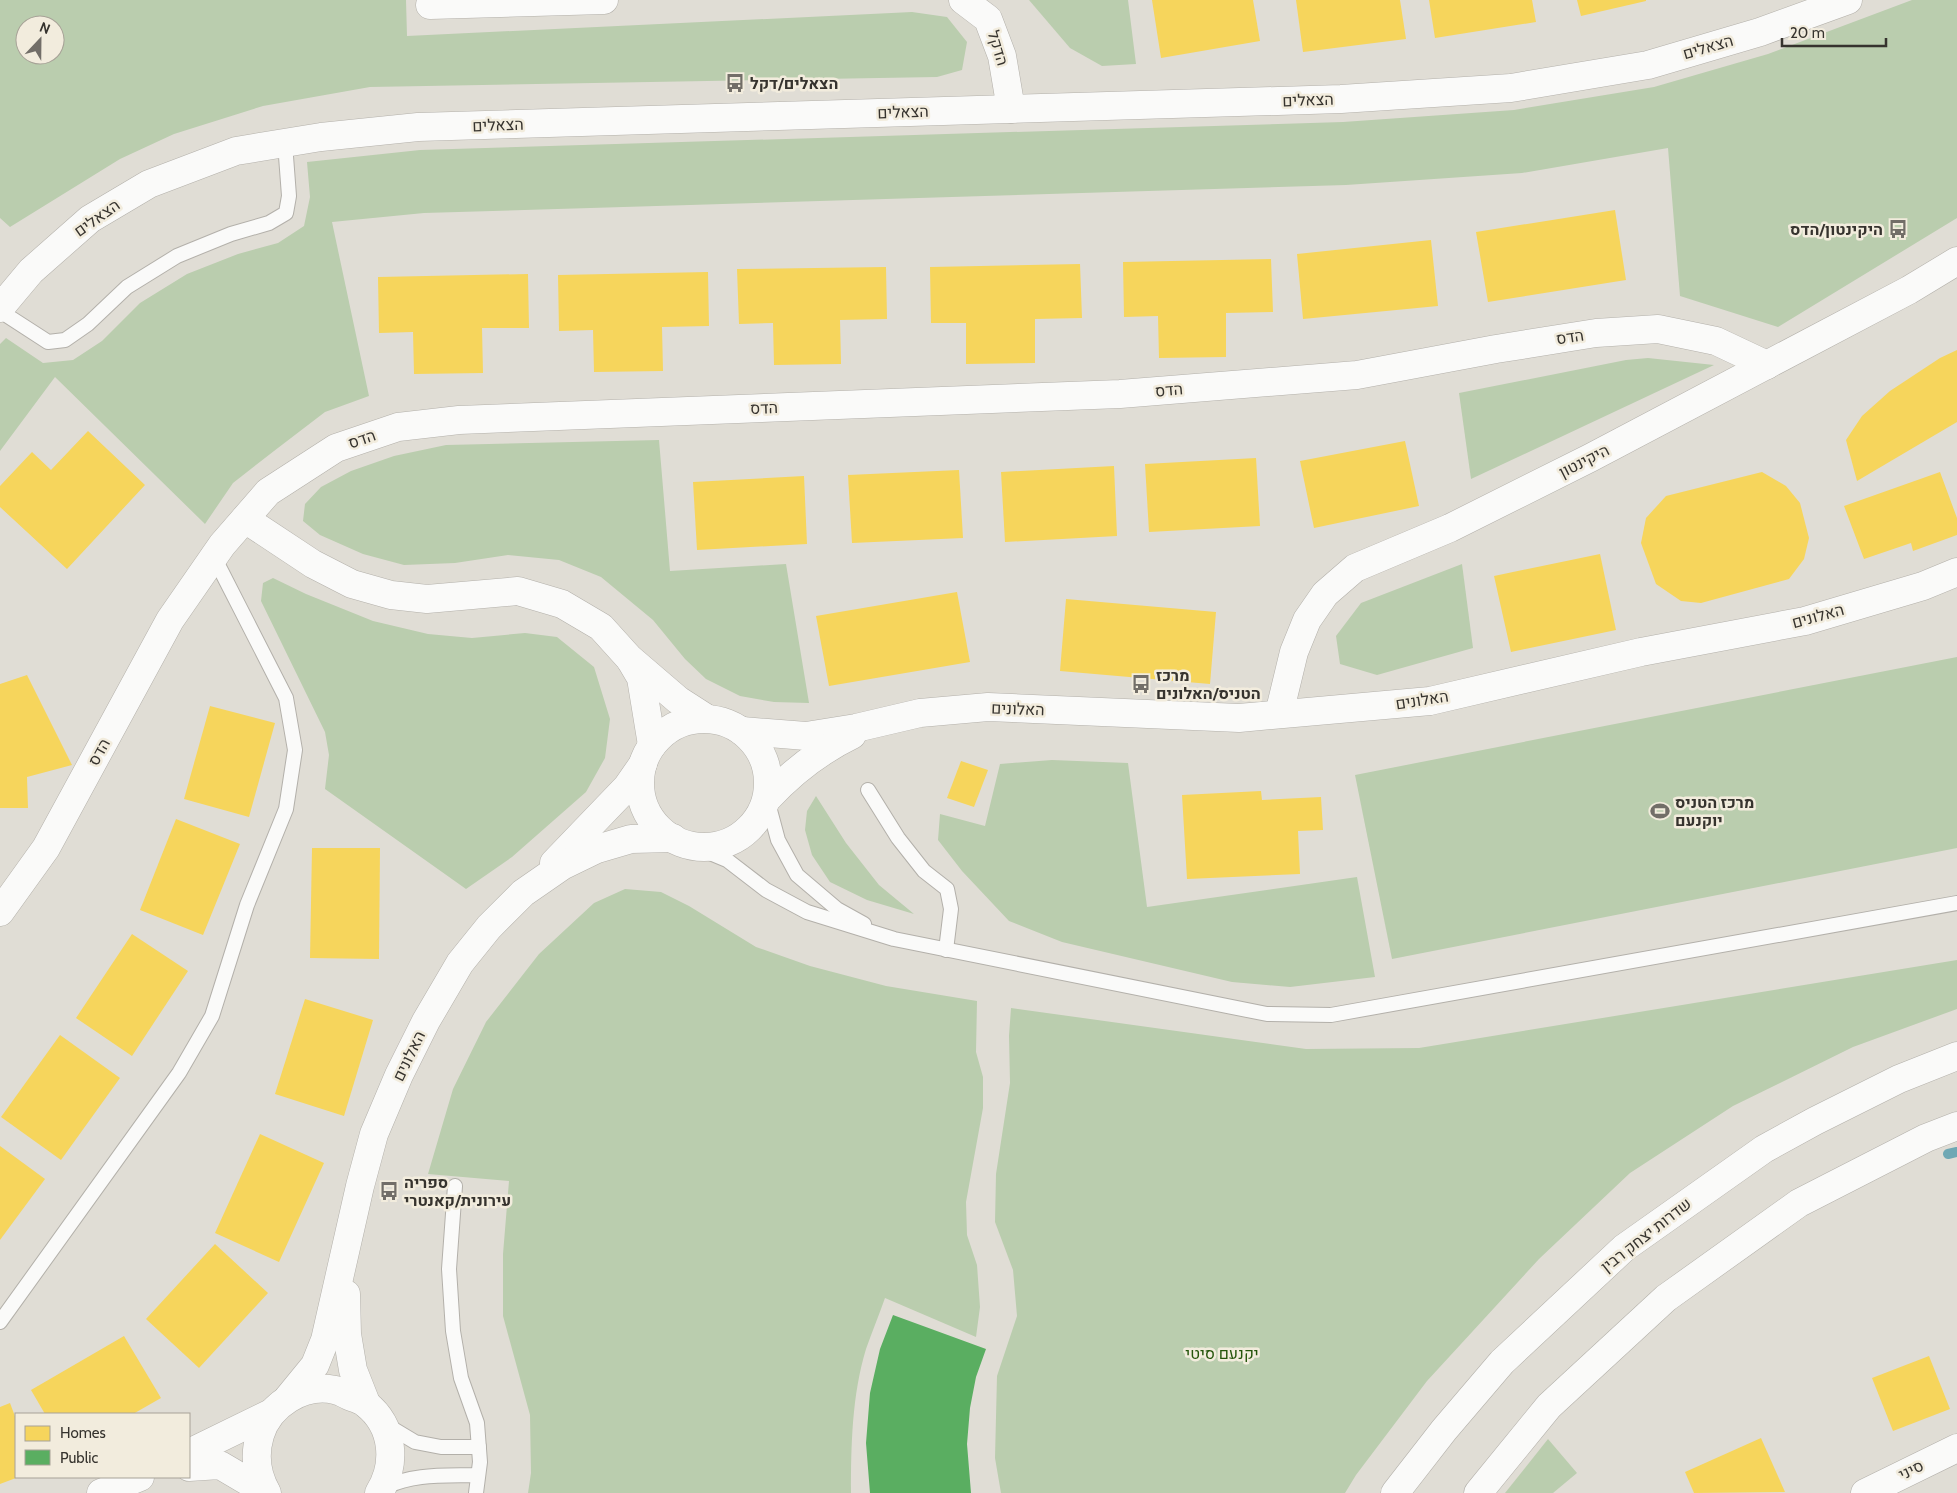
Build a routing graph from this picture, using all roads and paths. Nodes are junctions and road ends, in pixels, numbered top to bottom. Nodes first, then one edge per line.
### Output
1 (604, 0) edge
2 (963, 0) edge
3 (1848, 0) edge
4 (430, 4) dead end
5 (1011, 109) junction
6 (285, 143) junction
7 (1957, 260) edge
8 (0, 310) edge
9 (1767, 365) junction
10 (246, 519) junction
11 (214, 557) junction
12 (1957, 572) edge
13 (629, 658) junction
14 (1279, 714) junction
15 (706, 718) junction
16 (873, 724) junction
17 (742, 731) junction
18 (647, 754) junction
19 (868, 790) dead end
20 (767, 799) junction
21 (682, 842) junction
22 (533, 886) junction
23 (1957, 903) edge
24 (0, 912) edge
25 (894, 939) junction
26 (946, 950) junction
27 (1957, 1056) edge
28 (1957, 1126) edge
29 (455, 1186) dead end
30 (345, 1257) junction
31 (0, 1322) edge
32 (280, 1406) junction
33 (373, 1412) junction
34 (479, 1447) junction
35 (1957, 1448) edge
36 (190, 1452) edge
37 (190, 1467) edge
38 (478, 1475) junction
39 (138, 1478) edge
40 (380, 1491) edge
41 (266, 1492) edge
42 (100, 1493) edge
43 (476, 1493) edge
44 (1396, 1493) edge
45 (1478, 1493) edge
46 (1865, 1493) edge

1 - 4 street
2 - 5 street, הדקל
3 - 5 street, הצאלים
5 - 6 street, הצאלים
6 - 8 street, הצאלים
6 - 8 lane
7 - 9 street, היקינטון
9 - 10 street, הדס
9 - 14 street, היקינטון
10 - 11 street, הדס
10 - 13 street
11 - 24 street, הדס
11 - 31 lane
12 - 14 street, האלונים
13 - 15 street
13 - 18 street
14 - 16 street, האלונים
15 - 17 street
15 - 18 street
16 - 17 street, האלונים
16 - 20 street, האלונים
17 - 20 street
18 - 21 street
18 - 22 street, האלונים
19 - 26 lane
20 - 21 street
20 - 25 lane
21 - 22 street, האלונים
21 - 25 lane
22 - 30 street, האלונים
23 - 26 lane
25 - 26 lane
27 - 44 street, שדרות יצחק רבין
28 - 45 street
29 - 34 lane
30 - 32 street, האלונים
30 - 33 street, האלונים
32 - 33 street
32 - 36 street
32 - 41 street
33 - 34 lane
33 - 40 street, האלונים
34 - 38 lane
35 - 46 street, סיני
37 - 41 street
38 - 40 lane
38 - 43 lane
39 - 42 street

